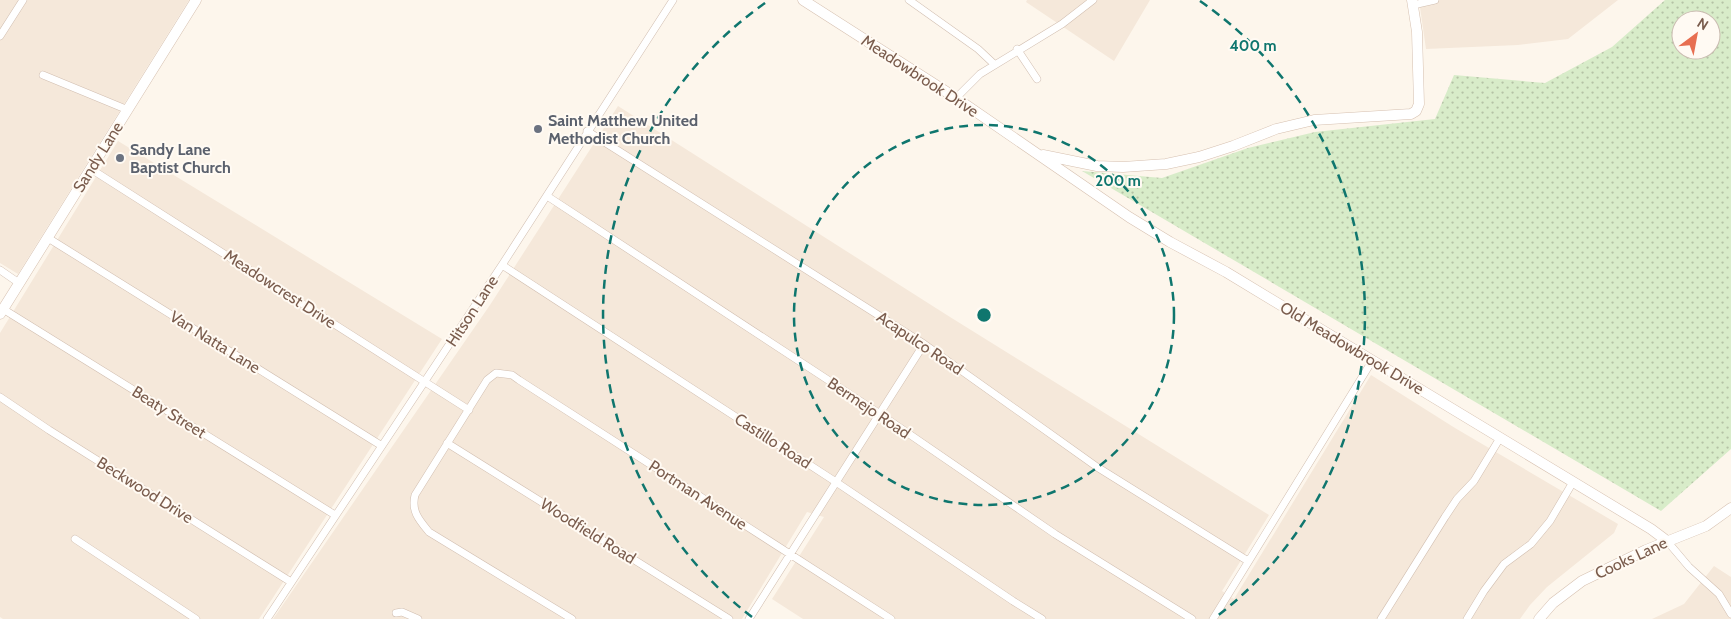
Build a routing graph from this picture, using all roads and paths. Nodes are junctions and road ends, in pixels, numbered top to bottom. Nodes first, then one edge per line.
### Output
1 (23, 0) edge
2 (196, 0) edge
3 (673, 0) edge
4 (803, 0) edge
5 (909, 0) edge
6 (1093, 0) edge
7 (1435, 0) edge
8 (1413, 2) edge
9 (1, 32) edge
10 (1018, 49) junction
11 (994, 64) junction
12 (43, 75) dead end
13 (1037, 79) dead end
14 (956, 98) junction
15 (128, 110) junction
16 (587, 131) junction
17 (1037, 154) junction
18 (91, 169) junction
19 (547, 196) junction
20 (48, 238) junction
21 (502, 264) junction
22 (0, 270) edge
23 (19, 283) junction
24 (2, 311) edge
25 (924, 344) junction
26 (1372, 361) junction
27 (425, 382) junction
28 (0, 397) edge
29 (468, 410) junction
30 (880, 414) junction
31 (1500, 438) junction
32 (447, 443) junction
33 (382, 446) junction
34 (836, 482) junction
35 (1573, 482) junction
36 (1731, 508) edge
37 (335, 515) junction
38 (75, 540) dead end
39 (1667, 541) junction
40 (791, 554) junction
41 (1248, 561) junction
42 (291, 582) junction
43 (396, 613) dead end
44 (1731, 614) edge
45 (196, 619) edge
46 (267, 619) edge
47 (418, 619) edge
48 (572, 619) edge
49 (729, 619) edge
50 (749, 619) edge
51 (891, 619) edge
52 (1042, 619) edge
53 (1192, 619) edge
54 (1213, 619) edge
55 (1381, 619) edge
56 (1467, 619) edge
57 (1539, 619) edge

1 - 9 street
2 - 15 main road, Sandy Lane
3 - 16 street, Hitson Lane
4 - 14 main road, Meadowbrook Drive
5 - 11 street
6 - 10 street
7 - 8 street
8 - 17 main road
10 - 11 street
10 - 13 street
11 - 14 street
12 - 15 street
14 - 17 main road, Meadowbrook Drive
15 - 18 main road, Sandy Lane
16 - 19 street, Hitson Lane
16 - 25 street, Acapulco Road
17 - 26 main road, Old Meadowbrook Drive
18 - 20 main road, Sandy Lane
18 - 27 street, Meadowcrest Drive
19 - 21 street, Hitson Lane
19 - 30 street, Bermejo Road
20 - 23 main road, Sandy Lane
20 - 33 street, Van Natta Lane
21 - 27 street, Hitson Lane
21 - 34 street, Castillo Road
22 - 23 street
23 - 24 main road, Sandy Lane
24 - 37 street, Beaty Street
25 - 30 street
25 - 41 street, Acapulco Road
26 - 31 main road, Old Meadowbrook Drive
26 - 41 street
27 - 29 street, Meadowcrest Drive
27 - 33 street, Hitson Lane
28 - 42 street, Beckwood Drive
29 - 32 street
29 - 40 street, Portman Avenue
30 - 34 street
30 - 53 street, Bermejo Road
31 - 35 main road, Old Meadowbrook Drive
31 - 55 street
32 - 48 street
32 - 49 street, Woodfield Road
33 - 37 street, Hitson Lane
34 - 40 street
34 - 52 street, Castillo Road
35 - 39 main road, Old Meadowbrook Drive
35 - 56 street
36 - 39 main road, Cooks Lane
37 - 42 street, Hitson Lane
38 - 45 street
39 - 44 street
39 - 57 main road, Cooks Lane
40 - 50 street
40 - 51 street, Portman Avenue
41 - 54 street
42 - 46 street, Hitson Lane
43 - 47 street

